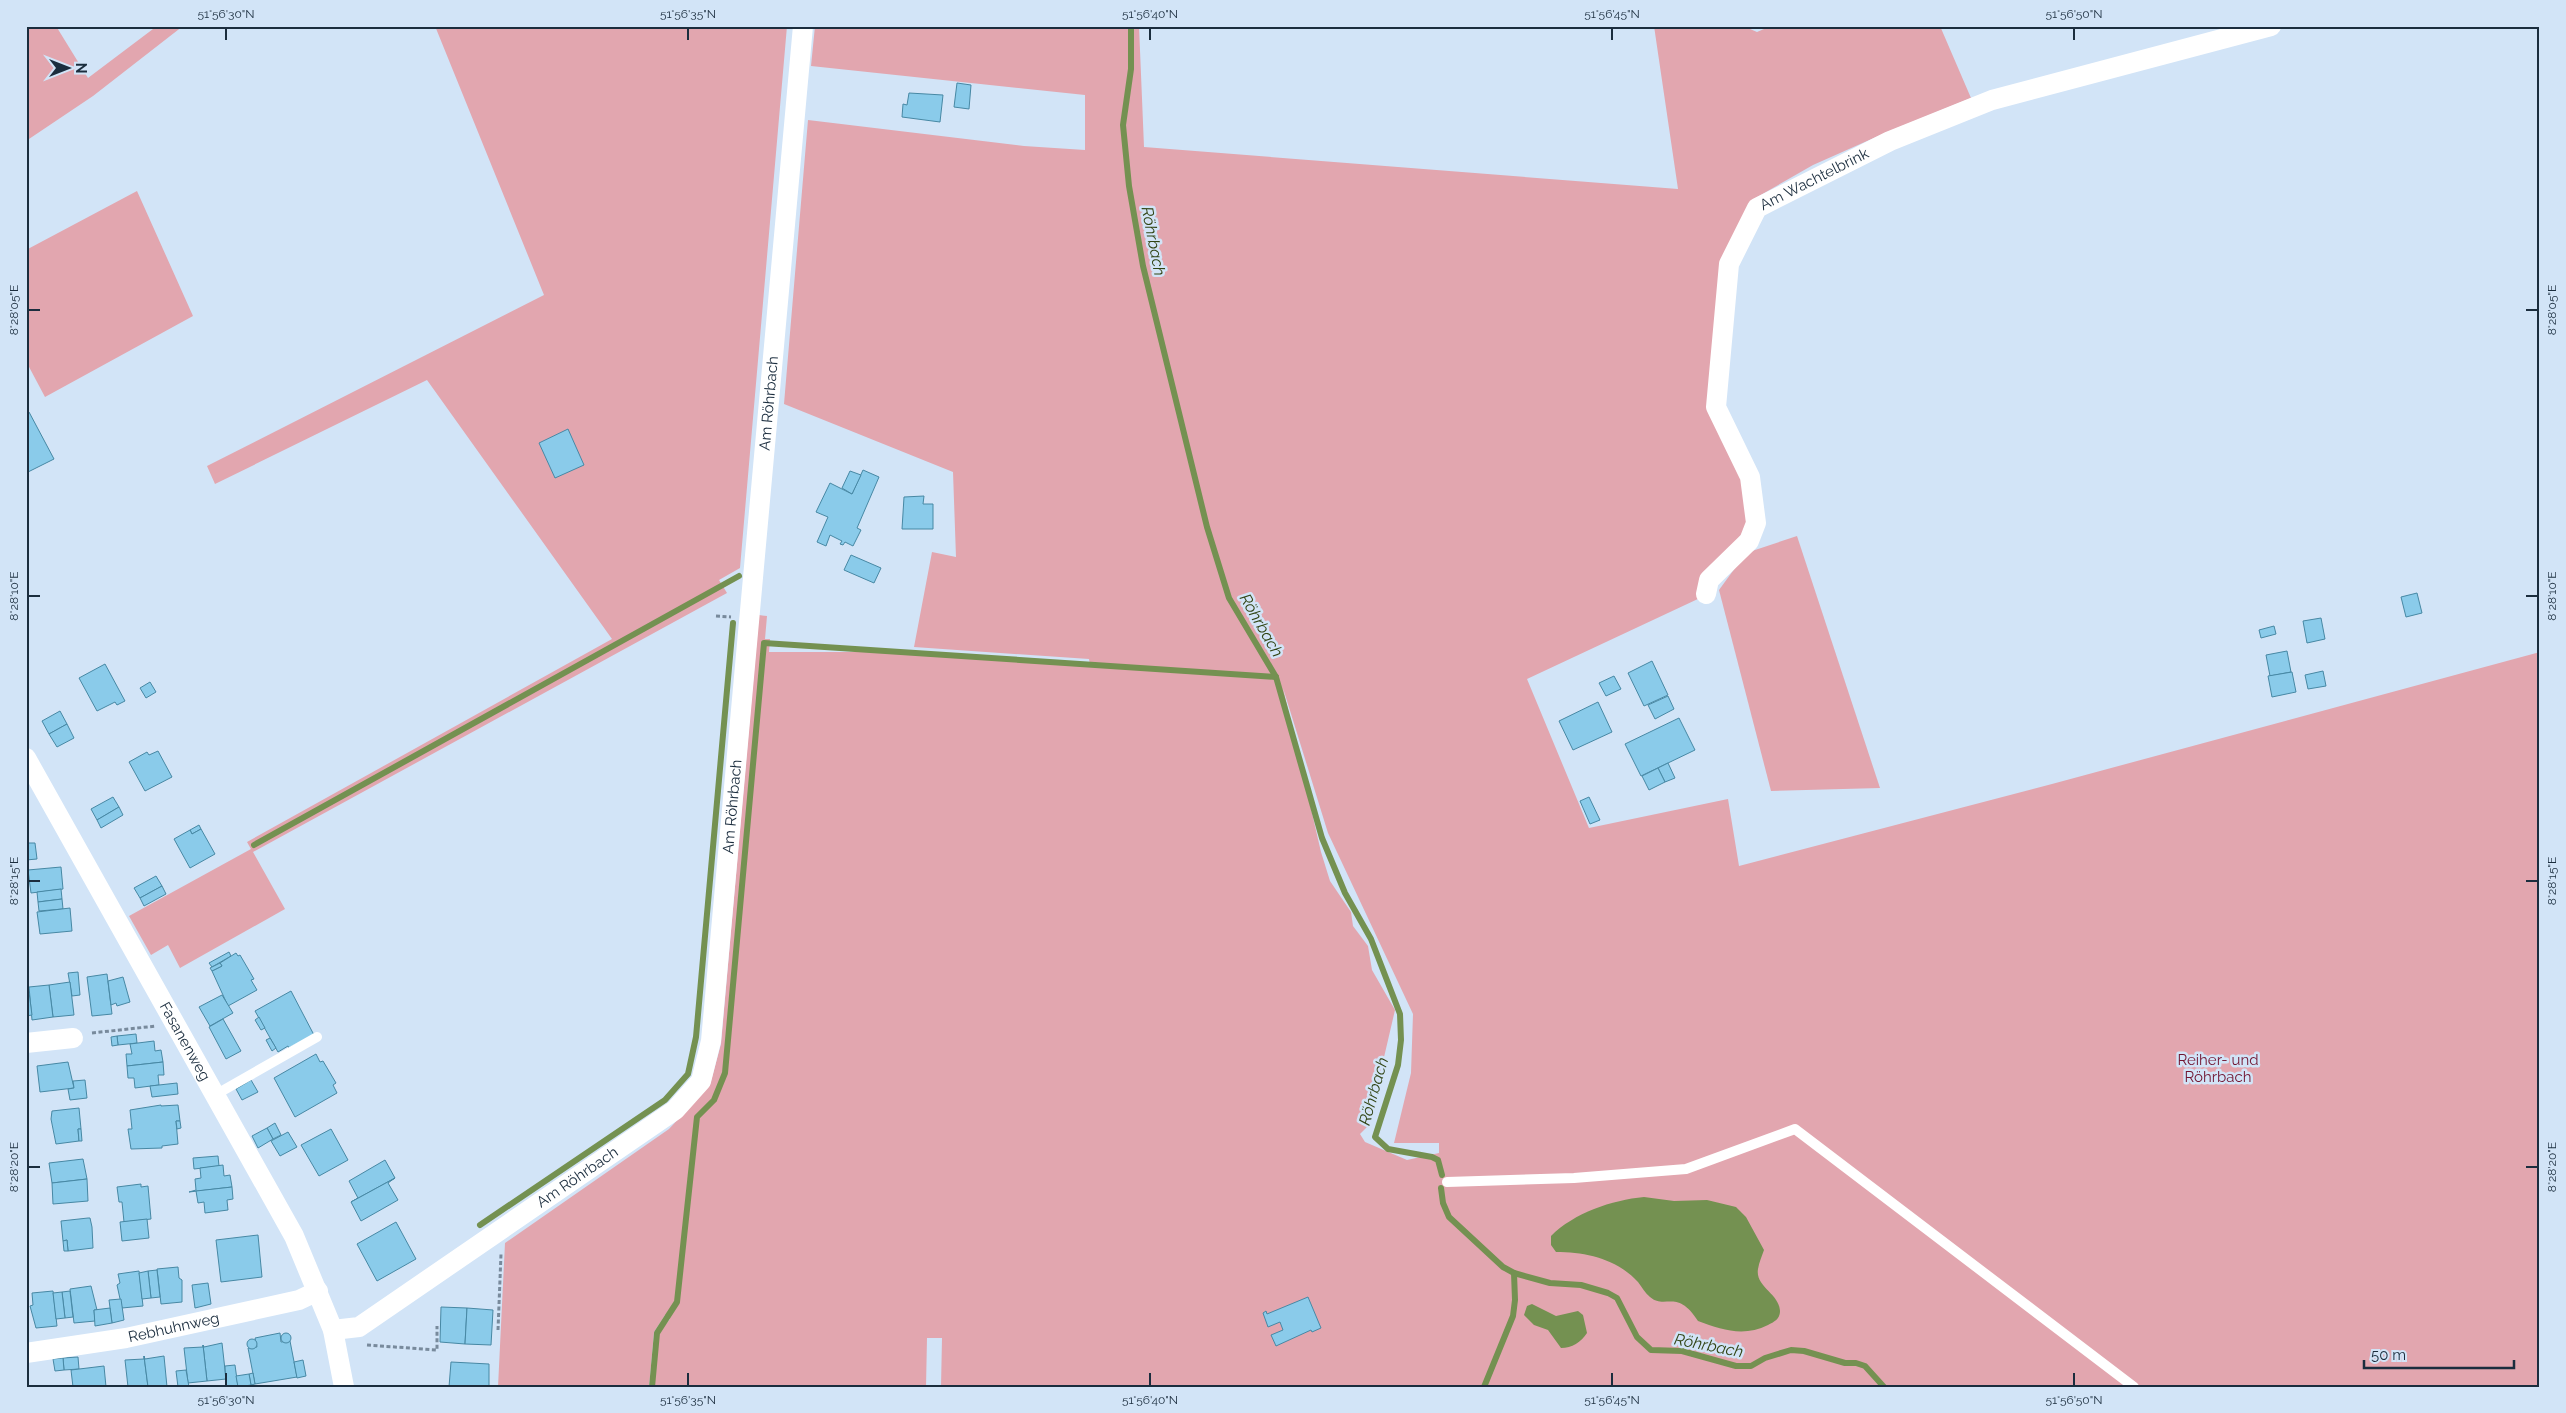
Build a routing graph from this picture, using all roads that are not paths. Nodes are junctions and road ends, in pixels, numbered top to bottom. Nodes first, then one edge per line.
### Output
1 (803, 26) edge
2 (2271, 26) edge
3 (1706, 594) dead end
4 (26, 758) edge
5 (317, 1037) dead end
6 (74, 1038) road end
7 (26, 1043) edge
8 (215, 1095) junction
9 (1447, 1182) dead end
10 (318, 1291) junction
11 (333, 1330) junction
12 (26, 1353) edge
13 (344, 1387) edge
14 (2134, 1387) edge

1 - 11 street, Am Röhrbach
2 - 3 street, Am Wachtelbrink
4 - 8 street, Fasanenweg
5 - 8 lane
6 - 7 street
8 - 10 street, Fasanenweg
9 - 14 lane
10 - 11 street, Fasanenweg
10 - 12 street, Rebhuhnweg
11 - 13 street

